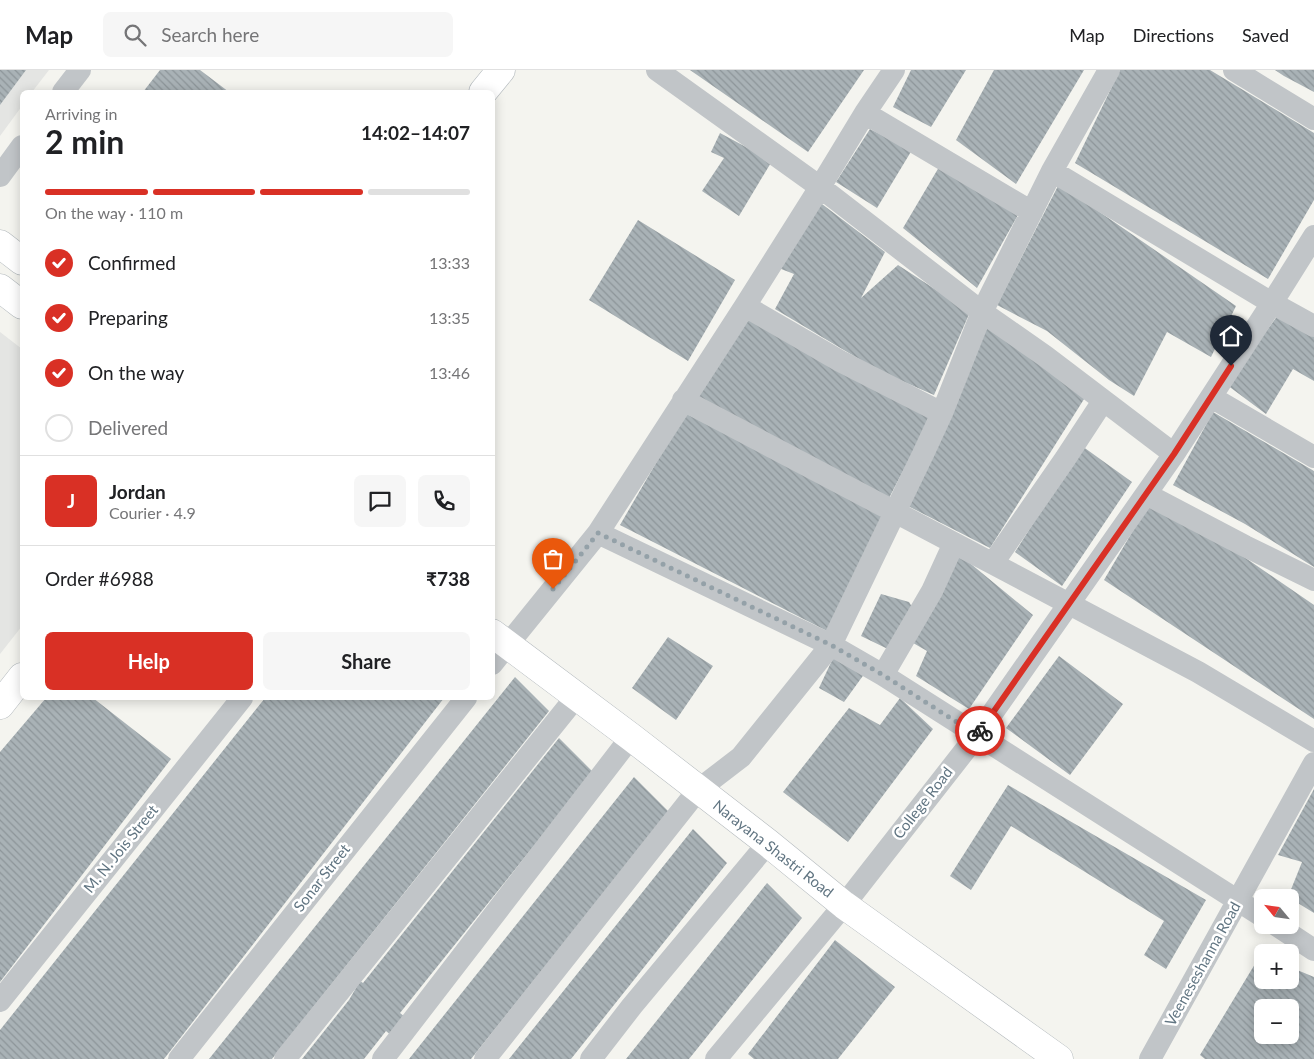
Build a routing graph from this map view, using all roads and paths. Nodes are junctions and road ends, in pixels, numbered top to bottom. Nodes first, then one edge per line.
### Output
1 (80, 70) edge
2 (501, 70) edge
3 (657, 70) edge
4 (894, 70) edge
5 (1109, 70) edge
6 (1234, 70) edge
7 (65, 90) edge
8 (485, 90) edge
9 (865, 113) junction
10 (1314, 119) edge
11 (20, 149) edge
12 (1052, 171) junction
13 (0, 176) edge
14 (820, 187) junction
15 (1032, 212) junction
16 (1314, 236) edge
17 (0, 244) edge
18 (20, 259) edge
19 (0, 288) edge
20 (20, 303) edge
21 (1272, 304) junction
22 (745, 306) junction
23 (982, 312) junction
24 (1314, 326) edge
25 (1211, 397) junction
26 (683, 400) junction
27 (1103, 401) junction
28 (942, 413) junction
29 (1174, 454) junction
30 (1314, 457) edge
31 (1146, 494) junction
32 (894, 512) junction
33 (598, 533) junction
34 (954, 543) junction
35 (992, 563) junction
36 (1314, 580) edge
37 (1069, 603) junction
38 (831, 645) junction
39 (498, 647) edge
40 (883, 675) junction
41 (20, 680) edge
42 (576, 697) junction
43 (240, 700) edge
44 (464, 700) edge
45 (0, 705) edge
46 (977, 735) junction
47 (631, 737) junction
48 (1314, 741) edge
49 (1314, 764) edge
50 (698, 790) junction
51 (768, 843) junction
52 (1238, 900) junction
53 (844, 905) junction
54 (1254, 911) edge
55 (1290, 934) edge
56 (1314, 950) edge
57 (0, 1001) edge
58 (179, 1059) edge
59 (285, 1059) edge
60 (383, 1059) edge
61 (485, 1059) edge
62 (591, 1059) edge
63 (716, 1059) edge
64 (1058, 1059) edge
65 (1150, 1059) edge

1 - 7 street
2 - 8 street
3 - 14 street
4 - 9 street
5 - 12 street
6 - 10 street
9 - 14 street
9 - 15 street
11 - 13 street
12 - 15 street
12 - 21 street
14 - 22 street
14 - 23 street
15 - 23 street
16 - 21 street, College Road
17 - 18 street
19 - 20 street
21 - 24 street
21 - 25 street, College Road
22 - 26 street
22 - 28 street
23 - 27 street
23 - 28 street
25 - 29 street, College Road
25 - 30 street
26 - 32 street
26 - 33 street
27 - 29 street
27 - 35 street
28 - 32 street
29 - 31 street, College Road
31 - 36 street
31 - 37 street, College Road
32 - 34 street
32 - 38 street
33 - 38 street
33 - 39 street
34 - 35 street
34 - 40 street
35 - 37 street
37 - 46 street, College Road
37 - 48 street
38 - 40 street
38 - 50 street
39 - 42 street, Narayana Shastri Road
40 - 46 street
41 - 45 street
42 - 47 street, Narayana Shastri Road
42 - 59 street
43 - 57 street, M. N. Jois Street
44 - 58 street, Sonar Street
46 - 52 street
46 - 53 street, College Road
47 - 50 street, Narayana Shastri Road
47 - 60 street
49 - 52 street, Veeneseshanna Road
50 - 51 street, Narayana Shastri Road
50 - 61 street
51 - 53 street, Narayana Shastri Road
51 - 62 street
52 - 54 street
52 - 65 street, Veeneseshanna Road
53 - 63 street, College Road
53 - 64 street, Narayana Shastri Road
55 - 56 street

